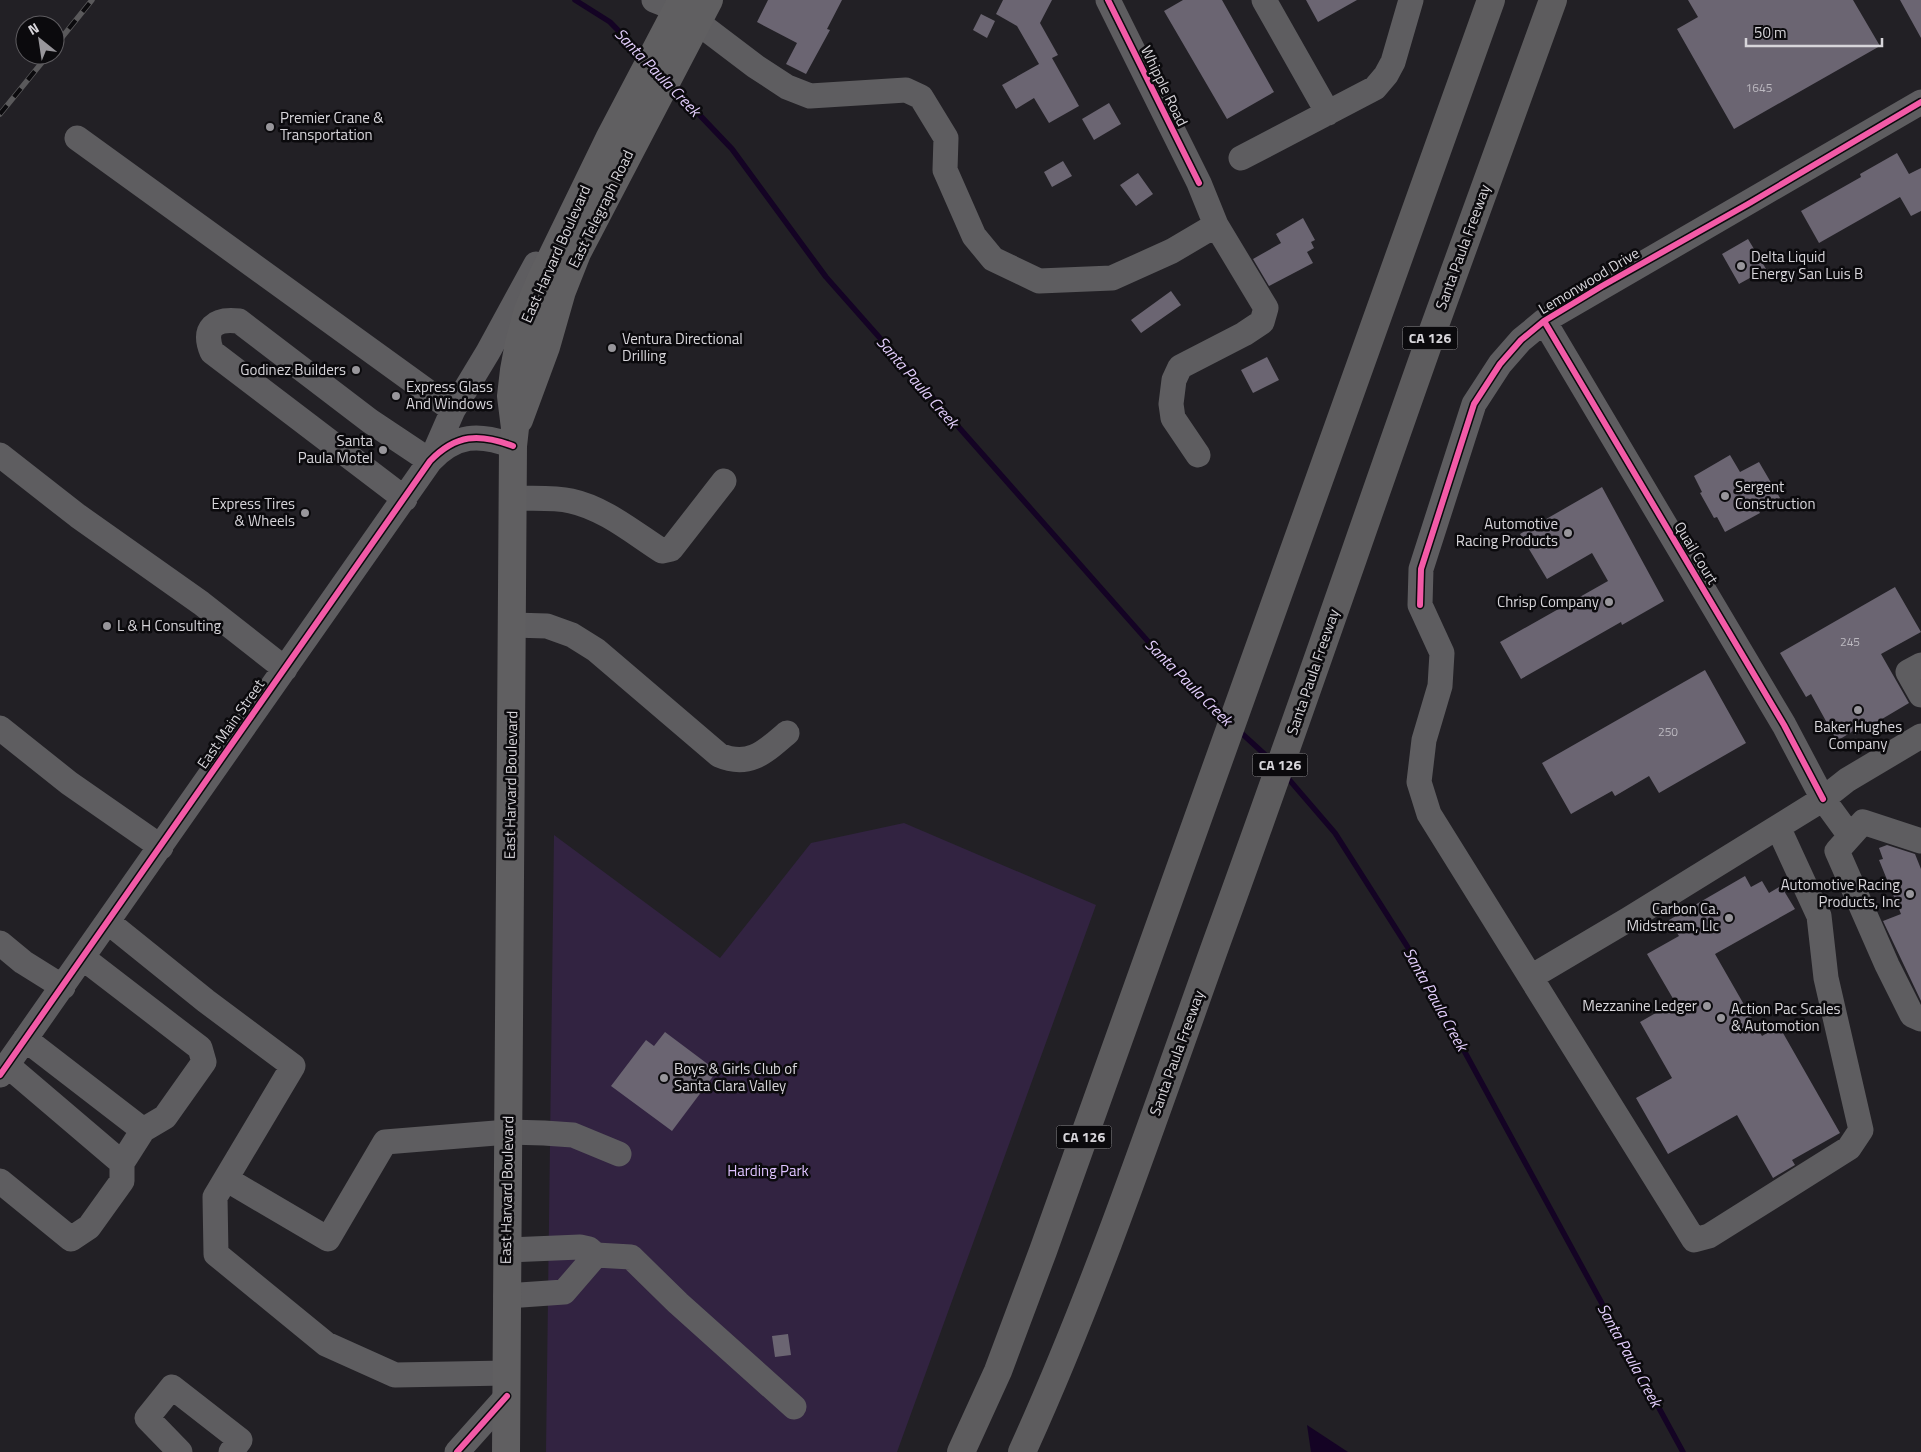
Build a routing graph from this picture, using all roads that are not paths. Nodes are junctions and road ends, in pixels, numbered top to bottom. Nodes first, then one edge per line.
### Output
1 (1108, 0) edge
2 (1264, 0) edge
3 (1411, 0) edge
4 (1491, 0) edge
5 (1553, 0) edge
6 (682, 14) edge
7 (1921, 102) edge
8 (1328, 113) junction
9 (77, 138) dead end
10 (619, 145) junction
11 (1241, 158) dead end
12 (1216, 225) junction
13 (1544, 321) junction
14 (488, 352) joint
15 (453, 410) junction
16 (514, 437) junction
17 (0, 455) edge
18 (1198, 455) dead end
19 (430, 461) junction
20 (724, 481) dead end
21 (514, 498) junction
22 (405, 499) junction
23 (513, 625) junction
24 (1921, 664) edge
25 (284, 669) junction
26 (1921, 694) edge
27 (0, 728) edge
28 (786, 732) dead end
29 (1921, 736) edge
30 (1823, 799) junction
31 (1778, 827) junction
32 (1850, 836) junction
33 (1921, 841) edge
34 (161, 848) junction
35 (108, 922) junction
36 (0, 943) edge
37 (83, 958) junction
38 (1531, 977) junction
39 (63, 987) junction
40 (1921, 1019) edge
41 (25, 1039) junction
42 (4, 1070) edge
43 (143, 1130) junction
44 (508, 1132) junction
45 (619, 1154) dead end
46 (122, 1162) junction
47 (226, 1179) junction
48 (0, 1181) edge
49 (507, 1250) junction
50 (596, 1255) junction
51 (506, 1296) junction
52 (507, 1384) junction
53 (794, 1407) dead end
54 (180, 1452) edge
55 (231, 1452) edge
56 (457, 1452) edge
57 (506, 1452) edge
58 (961, 1452) edge
59 (1022, 1452) edge

1 - 12 street, Whipple Road
2 - 8 street
3 - 8 street
4 - 58 highway, CA 126
5 - 59 highway, Santa Paula Freeway / CA 126
6 - 10 main road, East Telegraph Road
6 - 12 street
7 - 13 street, Lemonwood Drive
8 - 11 street
9 - 15 street
10 - 14 street, East Telegraph Road
10 - 16 main road, East Harvard Boulevard
12 - 18 street, Whipple Road
13 - 30 street, Quail Court
13 - 38 street, Lemonwood Drive
14 - 15 street, East Main Street
15 - 19 street, East Main Street
16 - 19 street, East Main Street
16 - 21 main road, East Harvard Boulevard
17 - 25 street
19 - 22 street, East Main Street
19 - 22 street
20 - 21 street
21 - 23 main road, East Harvard Boulevard
22 - 25 street, East Main Street
23 - 28 street
23 - 44 main road, East Harvard Boulevard
24 - 26 street
25 - 34 street, East Main Street
27 - 34 street
29 - 30 street
30 - 31 street
30 - 32 street, Quail Court
31 - 38 street
31 - 38 street
32 - 33 street
32 - 40 street
34 - 35 street, East Main Street
35 - 37 street, East Main Street
35 - 47 street
36 - 39 street
37 - 39 street, East Main Street
37 - 43 street
39 - 41 street, East Main Street
41 - 42 street, East Main Street
41 - 43 street
42 - 46 street
43 - 46 street
44 - 45 street
44 - 47 street
44 - 49 main road, East Harvard Boulevard
46 - 48 street
47 - 52 street
49 - 50 street
49 - 51 main road, East Harvard Boulevard
50 - 51 street
50 - 53 street
51 - 52 main road, East Harvard Boulevard
52 - 56 street
52 - 57 main road, East Harvard Boulevard
54 - 55 street

